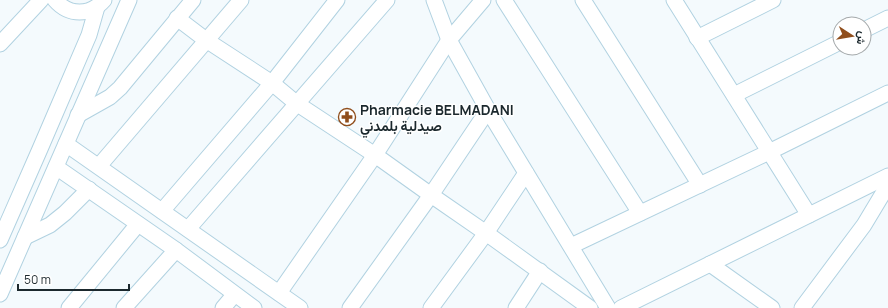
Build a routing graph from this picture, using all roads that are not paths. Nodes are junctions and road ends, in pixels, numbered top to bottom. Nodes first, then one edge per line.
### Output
1 (41, 0) edge
2 (55, 0) edge
3 (129, 0) edge
4 (193, 0) edge
5 (241, 0) edge
6 (337, 0) edge
7 (434, 0) edge
8 (483, 0) edge
9 (504, 0) edge
10 (583, 0) edge
11 (674, 0) edge
12 (773, 0) edge
13 (380, 2) edge
14 (100, 4) edge
15 (177, 18) junction
16 (888, 18) edge
17 (872, 26) edge
18 (697, 38) junction
19 (206, 40) junction
20 (449, 40) junction
21 (0, 44) edge
22 (832, 46) edge
23 (272, 83) junction
24 (888, 93) edge
25 (734, 95) junction
26 (296, 103) junction
27 (488, 110) junction
28 (78, 115) junction
29 (66, 144) junction
30 (769, 152) junction
31 (375, 155) junction
32 (99, 166) junction
33 (56, 167) junction
34 (526, 173) junction
35 (888, 176) edge
36 (700, 185) junction
37 (888, 185) edge
38 (89, 189) junction
39 (431, 195) junction
40 (162, 211) junction
41 (640, 213) junction
42 (809, 215) junction
43 (138, 224) junction
44 (188, 229) junction
45 (486, 233) junction
46 (25, 238) junction
47 (0, 240) edge
48 (570, 246) junction
49 (176, 250) junction
50 (710, 264) junction
51 (540, 271) junction
52 (279, 293) junction
53 (0, 294) edge
54 (234, 295) junction
55 (69, 308) edge
56 (124, 308) edge
57 (223, 308) edge
58 (254, 308) edge
59 (300, 308) edge
60 (350, 308) edge
61 (431, 308) edge
62 (516, 308) edge
63 (590, 308) edge
64 (608, 308) edge
65 (621, 308) edge
66 (772, 308) edge
67 (802, 308) edge

1 - 21 street
2 - 14 street
3 - 28 street
4 - 15 street
5 - 19 street
6 - 23 street
7 - 20 street
8 - 20 street
9 - 41 street
10 - 36 street
11 - 18 street
12 - 18 street
13 - 26 street
14 - 47 street
15 - 19 street
15 - 28 street
16 - 17 street
18 - 25 street
19 - 23 street
19 - 32 street
20 - 27 street
20 - 31 street
22 - 25 street
23 - 26 street
23 - 40 street
24 - 30 street
25 - 30 street
26 - 31 street
26 - 44 street
27 - 34 street
27 - 39 street
28 - 29 street
29 - 32 street
29 - 33 street
30 - 36 street
30 - 42 street
31 - 39 street
31 - 52 street
32 - 40 street
33 - 38 street
33 - 46 street
34 - 45 street
34 - 48 street
35 - 42 street
36 - 41 street
37 - 67 street
38 - 43 street
38 - 46 street
39 - 45 street
39 - 60 street
40 - 44 street
41 - 48 street
42 - 50 street
43 - 49 street
43 - 55 street
44 - 52 street
45 - 51 street
45 - 61 street
46 - 53 street
48 - 64 street
49 - 54 street
49 - 56 street
50 - 65 street
50 - 66 street
51 - 62 street
51 - 63 street
52 - 59 street
54 - 57 street
54 - 58 street

